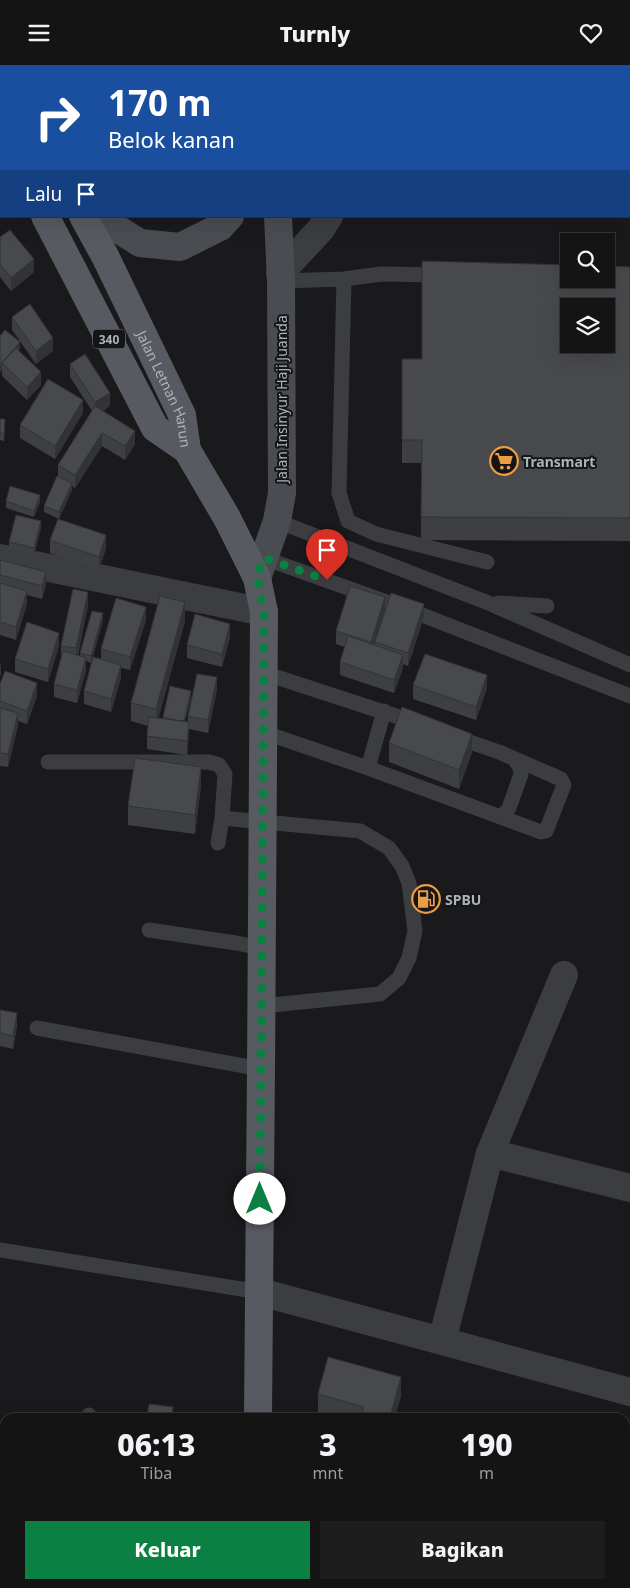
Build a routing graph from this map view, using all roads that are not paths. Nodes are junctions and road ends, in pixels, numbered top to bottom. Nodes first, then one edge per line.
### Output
1 (46, 217) edge
2 (84, 217) edge
3 (99, 217) edge
4 (229, 217) edge
5 (278, 217) edge
6 (328, 217) edge
7 (455, 275) edge
8 (281, 277) junction
9 (344, 279) junction
10 (187, 450) junction
11 (277, 521) junction
12 (0, 558) edge
13 (488, 562) dead end
14 (261, 568) junction
15 (486, 602) junction
16 (546, 606) dead end
17 (264, 612) junction
18 (630, 665) edge
19 (264, 673) junction
20 (630, 696) edge
21 (384, 711) junction
22 (263, 732) junction
23 (514, 759) junction
24 (48, 762) dead end
25 (368, 768) junction
26 (499, 816) junction
27 (222, 817) junction
28 (263, 821) junction
29 (218, 843) dead end
30 (149, 930) dead end
31 (262, 948) junction
32 (564, 975) dead end
33 (262, 1005) junction
34 (37, 1028) dead end
35 (262, 1069) junction
36 (490, 1153) junction
37 (630, 1188) edge
38 (0, 1250) edge
39 (260, 1292) junction
40 (442, 1341) junction
41 (630, 1392) edge
42 (258, 1413) edge

1 - 10 main road, Jalan Letnan Harun / 340
2 - 10 main road, Jalan Letnan Harun / 340
3 - 4 main road
5 - 8 main road, Jalan Insinyur Haji Juanda
6 - 8 street
7 - 9 lane
8 - 9 lane
8 - 11 main road, Jalan Insinyur Haji Juanda
9 - 13 lane
10 - 14 main road
11 - 14 main road, Jalan Insinyur Haji Juanda
11 - 15 lane
12 - 17 street
14 - 17 main road
14 - 20 lane
15 - 16 lane
15 - 18 lane
17 - 19 main road
19 - 21 lane
19 - 22 main road
21 - 23 lane
21 - 25 lane
22 - 25 lane
22 - 28 main road
23 - 26 lane
23 - 26 lane
24 - 27 lane
25 - 26 lane
27 - 28 lane
27 - 29 lane
28 - 31 main road
28 - 33 lane
30 - 31 lane
31 - 33 main road
32 - 36 street
33 - 35 main road
34 - 35 lane
35 - 39 main road
36 - 37 street
36 - 40 street
38 - 39 lane
39 - 40 street
39 - 42 main road
40 - 41 street

